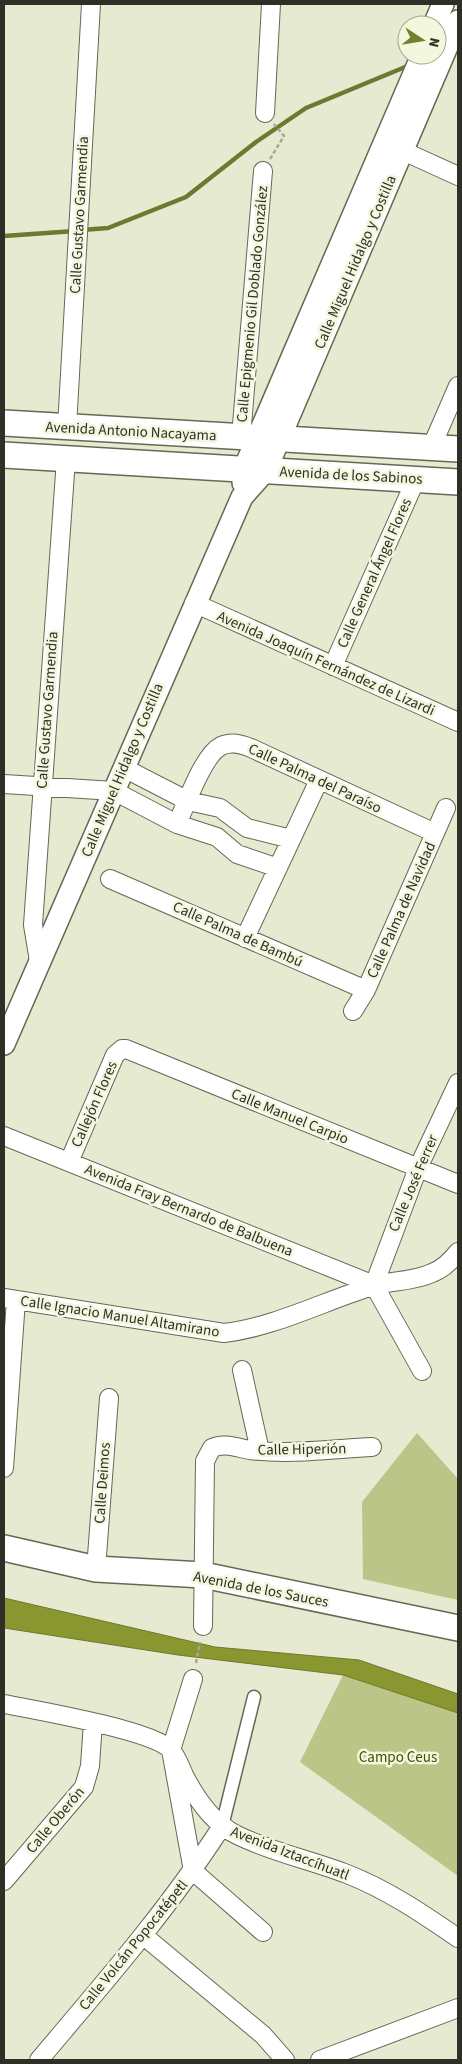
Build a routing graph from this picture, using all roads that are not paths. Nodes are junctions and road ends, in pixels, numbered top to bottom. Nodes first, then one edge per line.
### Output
1 (91, 4) edge
2 (270, 4) edge
3 (458, 21) edge
4 (418, 65) edge
5 (265, 113) dead end
6 (403, 151) junction
7 (263, 170) road end
8 (458, 176) edge
9 (458, 386) edge
10 (4, 423) edge
11 (67, 427) junction
12 (259, 438) junction
13 (431, 448) junction
14 (458, 450) edge
15 (4, 455) edge
16 (66, 459) junction
17 (255, 470) junction
18 (416, 479) junction
19 (458, 482) edge
20 (194, 604) junction
21 (333, 666) junction
22 (458, 722) edge
23 (124, 768) junction
24 (319, 780) junction
25 (4, 784) edge
26 (42, 786) junction
27 (114, 791) junction
28 (188, 801) junction
29 (446, 808) dead end
30 (178, 824) junction
31 (435, 833) junction
32 (291, 839) junction
33 (278, 868) junction
34 (110, 879) dead end
35 (245, 938) junction
36 (39, 961) junction
37 (366, 990) junction
38 (353, 1011) dead end
39 (4, 1044) edge
40 (122, 1049) joint
41 (458, 1083) edge
42 (4, 1136) edge
43 (68, 1162) junction
44 (418, 1168) junction
45 (458, 1184) edge
46 (458, 1252) edge
47 (374, 1285) junction
48 (10, 1299) edge
49 (242, 1370) dead end
50 (422, 1372) dead end
51 (109, 1398) dead end
52 (372, 1447) dead end
53 (260, 1451) junction
54 (4, 1468) edge
55 (4, 1548) edge
56 (96, 1569) junction
57 (203, 1575) junction
58 (204, 1626) road end
59 (458, 1628) edge
60 (193, 1679) road end
61 (254, 1697) dead end
62 (4, 1704) edge
63 (93, 1722) junction
64 (171, 1750) junction
65 (222, 1826) junction
66 (193, 1871) junction
67 (4, 1881) edge
68 (263, 1932) dead end
69 (144, 1936) junction
70 (458, 1938) edge
71 (458, 2008) edge
72 (39, 2060) edge
73 (285, 2060) edge
74 (320, 2060) edge

1 - 11 street, Calle Gustavo Garmendia
2 - 5 street
3 - 6 street, Calle Miguel Hidalgo y Costilla
4 - 12 street, Calle Miguel Hidalgo y Costilla
6 - 8 street
6 - 12 street, Calle Miguel Hidalgo y Costilla
7 - 12 street, Calle Epigmenio Gil Doblado González
9 - 13 street
10 - 11 main road, Avenida Antonio Nacayama
11 - 12 main road, Avenida Antonio Nacayama
12 - 13 main road, Avenida de los Sabinos
12 - 17 street, Calle Miguel Hidalgo y Costilla
13 - 14 main road, Avenida de los Sabinos
15 - 16 main road, Avenida Antonio Nacayama
16 - 17 main road, Avenida Antonio Nacayama
16 - 26 street, Calle Gustavo Garmendia
17 - 18 main road, Avenida de los Sabinos
17 - 20 street, Calle Miguel Hidalgo y Costilla
18 - 19 main road, Avenida de los Sabinos
18 - 21 street, Calle General Ángel Flores
20 - 21 street, Avenida Joaquín Fernández de Lizardi
20 - 23 street, Calle Miguel Hidalgo y Costilla
21 - 22 street, Avenida Joaquín Fernández de Lizardi
23 - 27 street, Calle Miguel Hidalgo y Costilla
23 - 28 street
24 - 28 street, Calle Palma del Paraíso
24 - 31 street, Calle Palma del Paraíso
24 - 32 street
25 - 26 street
26 - 27 street
26 - 36 street, Calle Gustavo Garmendia
27 - 30 street
27 - 36 street, Calle Miguel Hidalgo y Costilla
28 - 30 street, Calle Palma del Paraíso
28 - 32 street
29 - 31 street, Calle Palma de Navidad
30 - 33 street
31 - 37 street, Calle Palma de Navidad
32 - 33 street
33 - 35 street
34 - 35 street, Calle Palma de Bambú
35 - 37 street, Calle Palma de Bambú
36 - 39 street, Calle Miguel Hidalgo y Costilla
37 - 38 street, Calle Palma de Navidad
40 - 43 street, Callejón Flores
40 - 44 street, Calle Manuel Carpio
41 - 44 street, Calle José Ferrer
42 - 43 street, Avenida Fray Bernardo de Balbuena
43 - 47 street, Avenida Fray Bernardo de Balbuena
44 - 45 street, Calle Manuel Carpio
44 - 47 street, Calle José Ferrer
46 - 47 street, Calle Ignacio Manuel Altamirano
47 - 48 street, Calle Ignacio Manuel Altamirano
47 - 50 street
48 - 54 street
49 - 53 street
51 - 56 street, Calle Deimos
52 - 53 street, Calle Hiperión
53 - 57 street, Calle Hiperión
55 - 56 main road, Avenida de los Sauces
56 - 57 main road, Avenida de los Sauces
57 - 58 street
57 - 59 main road, Avenida de los Sauces
60 - 64 street
61 - 65 street
62 - 63 street
63 - 64 street
63 - 67 street, Calle Oberón
64 - 65 street, Avenida Iztaccíhuatl
64 - 66 street
65 - 66 street, Calle Volcán Popocatépetl
65 - 70 street, Avenida Iztaccíhuatl
66 - 68 street
66 - 69 street, Calle Volcán Popocatépetl
69 - 72 street, Calle Volcán Popocatépetl
69 - 73 street
71 - 74 street

